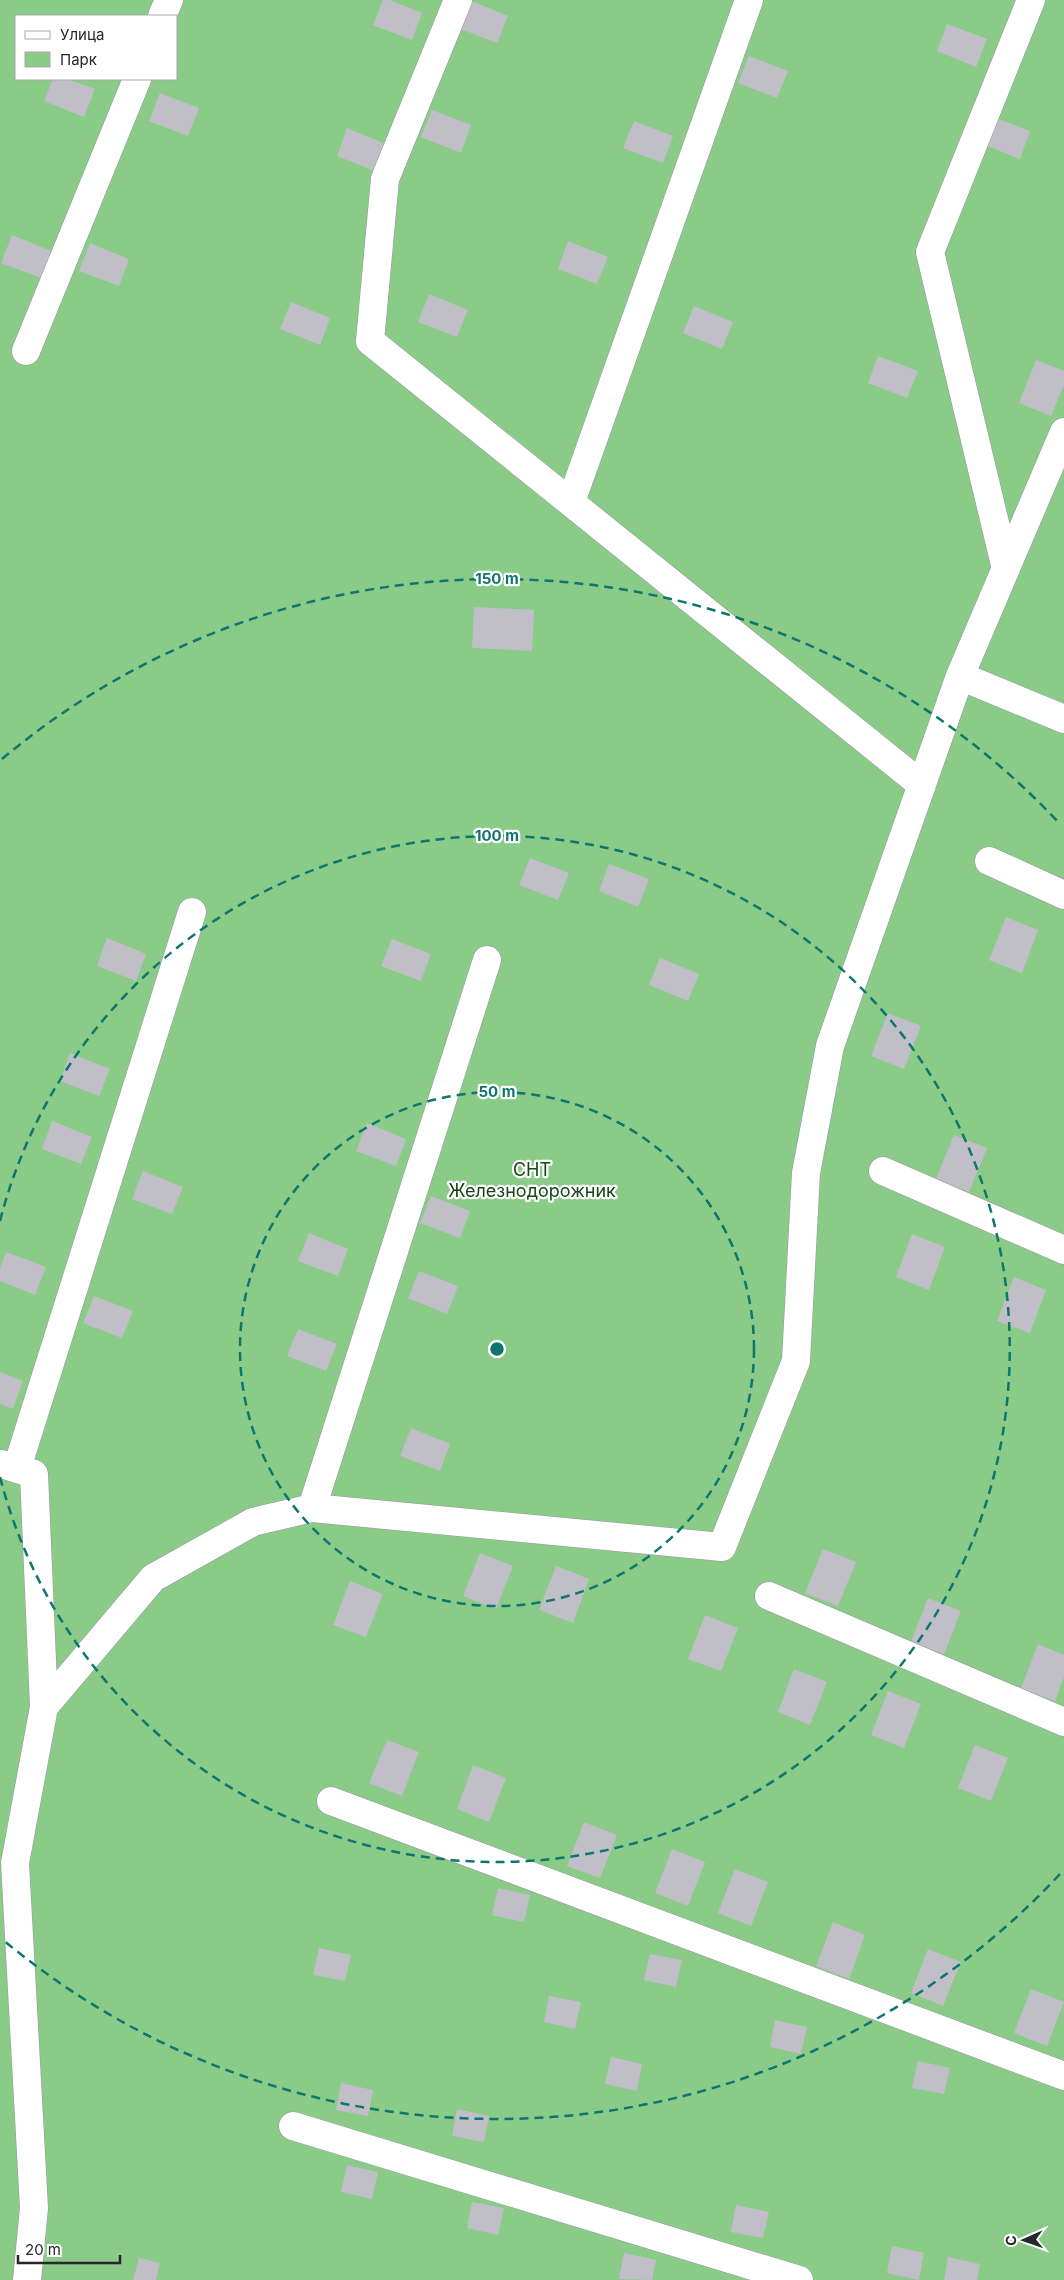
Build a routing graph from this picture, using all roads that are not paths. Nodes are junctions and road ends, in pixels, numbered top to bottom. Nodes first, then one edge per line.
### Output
1 (169, 0) edge
2 (458, 0) edge
3 (749, 0) edge
4 (1032, 0) edge
5 (162, 15) edge
6 (137, 80) edge
7 (26, 351) dead end
8 (1064, 432) edge
9 (571, 502) junction
10 (1006, 569) junction
11 (960, 676) junction
12 (1064, 719) edge
13 (922, 785) junction
14 (989, 861) dead end
15 (1064, 895) edge
16 (192, 912) dead end
17 (487, 960) dead end
18 (883, 1171) dead end
19 (1064, 1250) edge
20 (8, 1466) edge
21 (312, 1508) junction
22 (770, 1596) dead end
23 (44, 1707) junction
24 (1064, 1722) edge
25 (330, 1802) dead end
26 (1064, 2076) edge
27 (293, 2126) dead end
28 (27, 2280) edge
29 (799, 2280) edge

1 - 5 street
2 - 9 street
3 - 9 street
4 - 10 street
6 - 7 street
8 - 10 street
9 - 13 street
10 - 11 street
11 - 12 street
11 - 13 street
13 - 21 street
14 - 15 street
16 - 20 street
17 - 21 street
18 - 19 street
20 - 23 street
21 - 23 street
22 - 24 street
23 - 28 street
25 - 26 street
27 - 29 street

